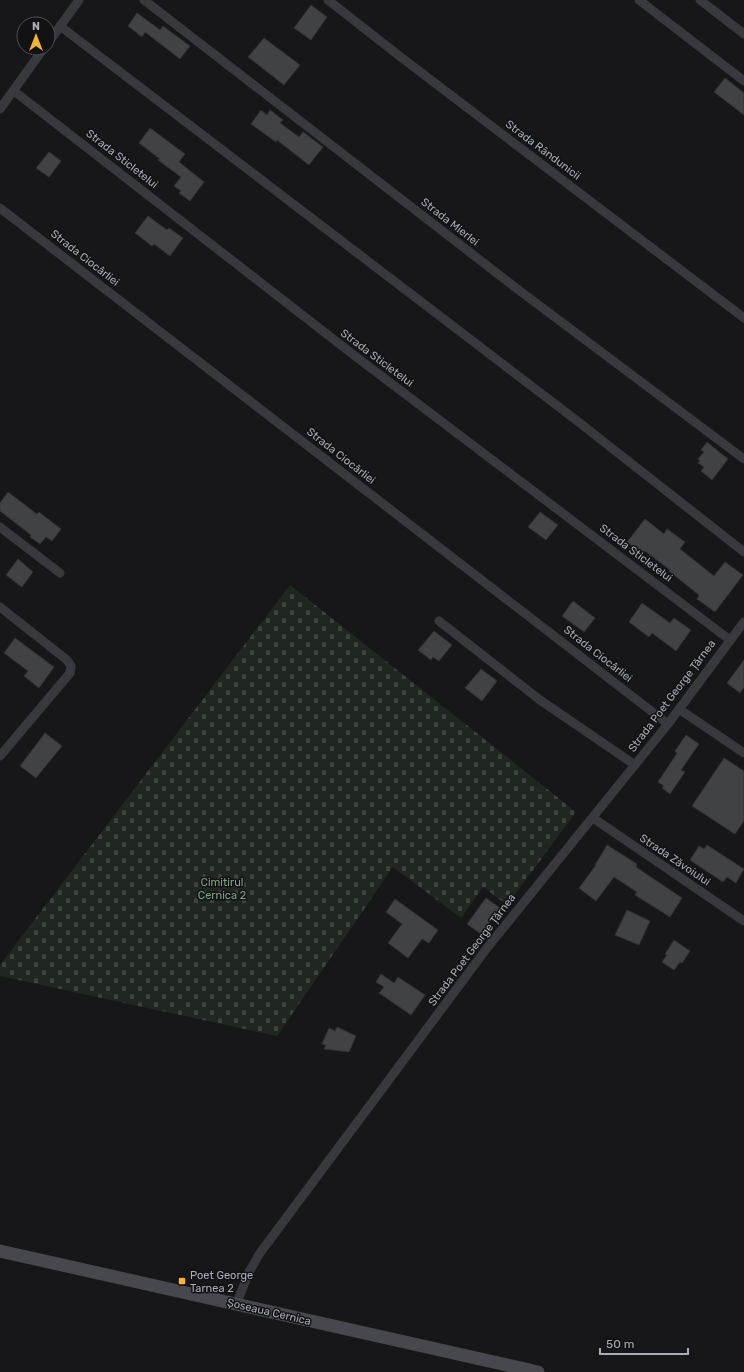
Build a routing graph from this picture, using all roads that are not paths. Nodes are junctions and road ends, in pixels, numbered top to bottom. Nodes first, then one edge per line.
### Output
1 (80, 0) edge
2 (144, 0) edge
3 (328, 0) edge
4 (639, 0) edge
5 (700, 0) edge
6 (60, 26) junction
7 (56, 32) edge
8 (744, 34) edge
9 (38, 56) edge
10 (744, 81) edge
11 (14, 91) junction
12 (0, 109) edge
13 (0, 208) edge
14 (744, 318) edge
15 (744, 458) edge
16 (0, 527) edge
17 (744, 552) edge
18 (60, 573) dead end
19 (0, 608) edge
20 (439, 621) dead end
21 (744, 622) edge
22 (730, 640) junction
23 (680, 709) junction
24 (668, 724) junction
25 (744, 753) edge
26 (0, 756) edge
27 (635, 765) junction
28 (593, 818) junction
29 (744, 921) edge
30 (0, 1250) edge
31 (236, 1304) junction
32 (538, 1372) edge

1 - 6 street
2 - 15 street, Strada Mierlei
3 - 14 street, Strada Rândunicii
4 - 10 street
5 - 8 street
6 - 7 street
6 - 17 street
9 - 11 street
11 - 12 street
11 - 22 street, Strada Sticletelui
13 - 24 street, Strada Ciocârliei
16 - 18 street
19 - 26 street
20 - 27 street
21 - 22 street, Strada Poet George Țărnea
22 - 23 street, Strada Poet George Țărnea
23 - 24 street, Strada Poet George Țărnea
23 - 25 street
24 - 27 street, Strada Poet George Țărnea
27 - 28 street, Strada Poet George Țărnea
28 - 29 street, Strada Zăvoiului
28 - 31 street, Strada Poet George Țărnea
30 - 31 main road, Șoseaua Cernica
31 - 32 main road, Șoseaua Cernica

